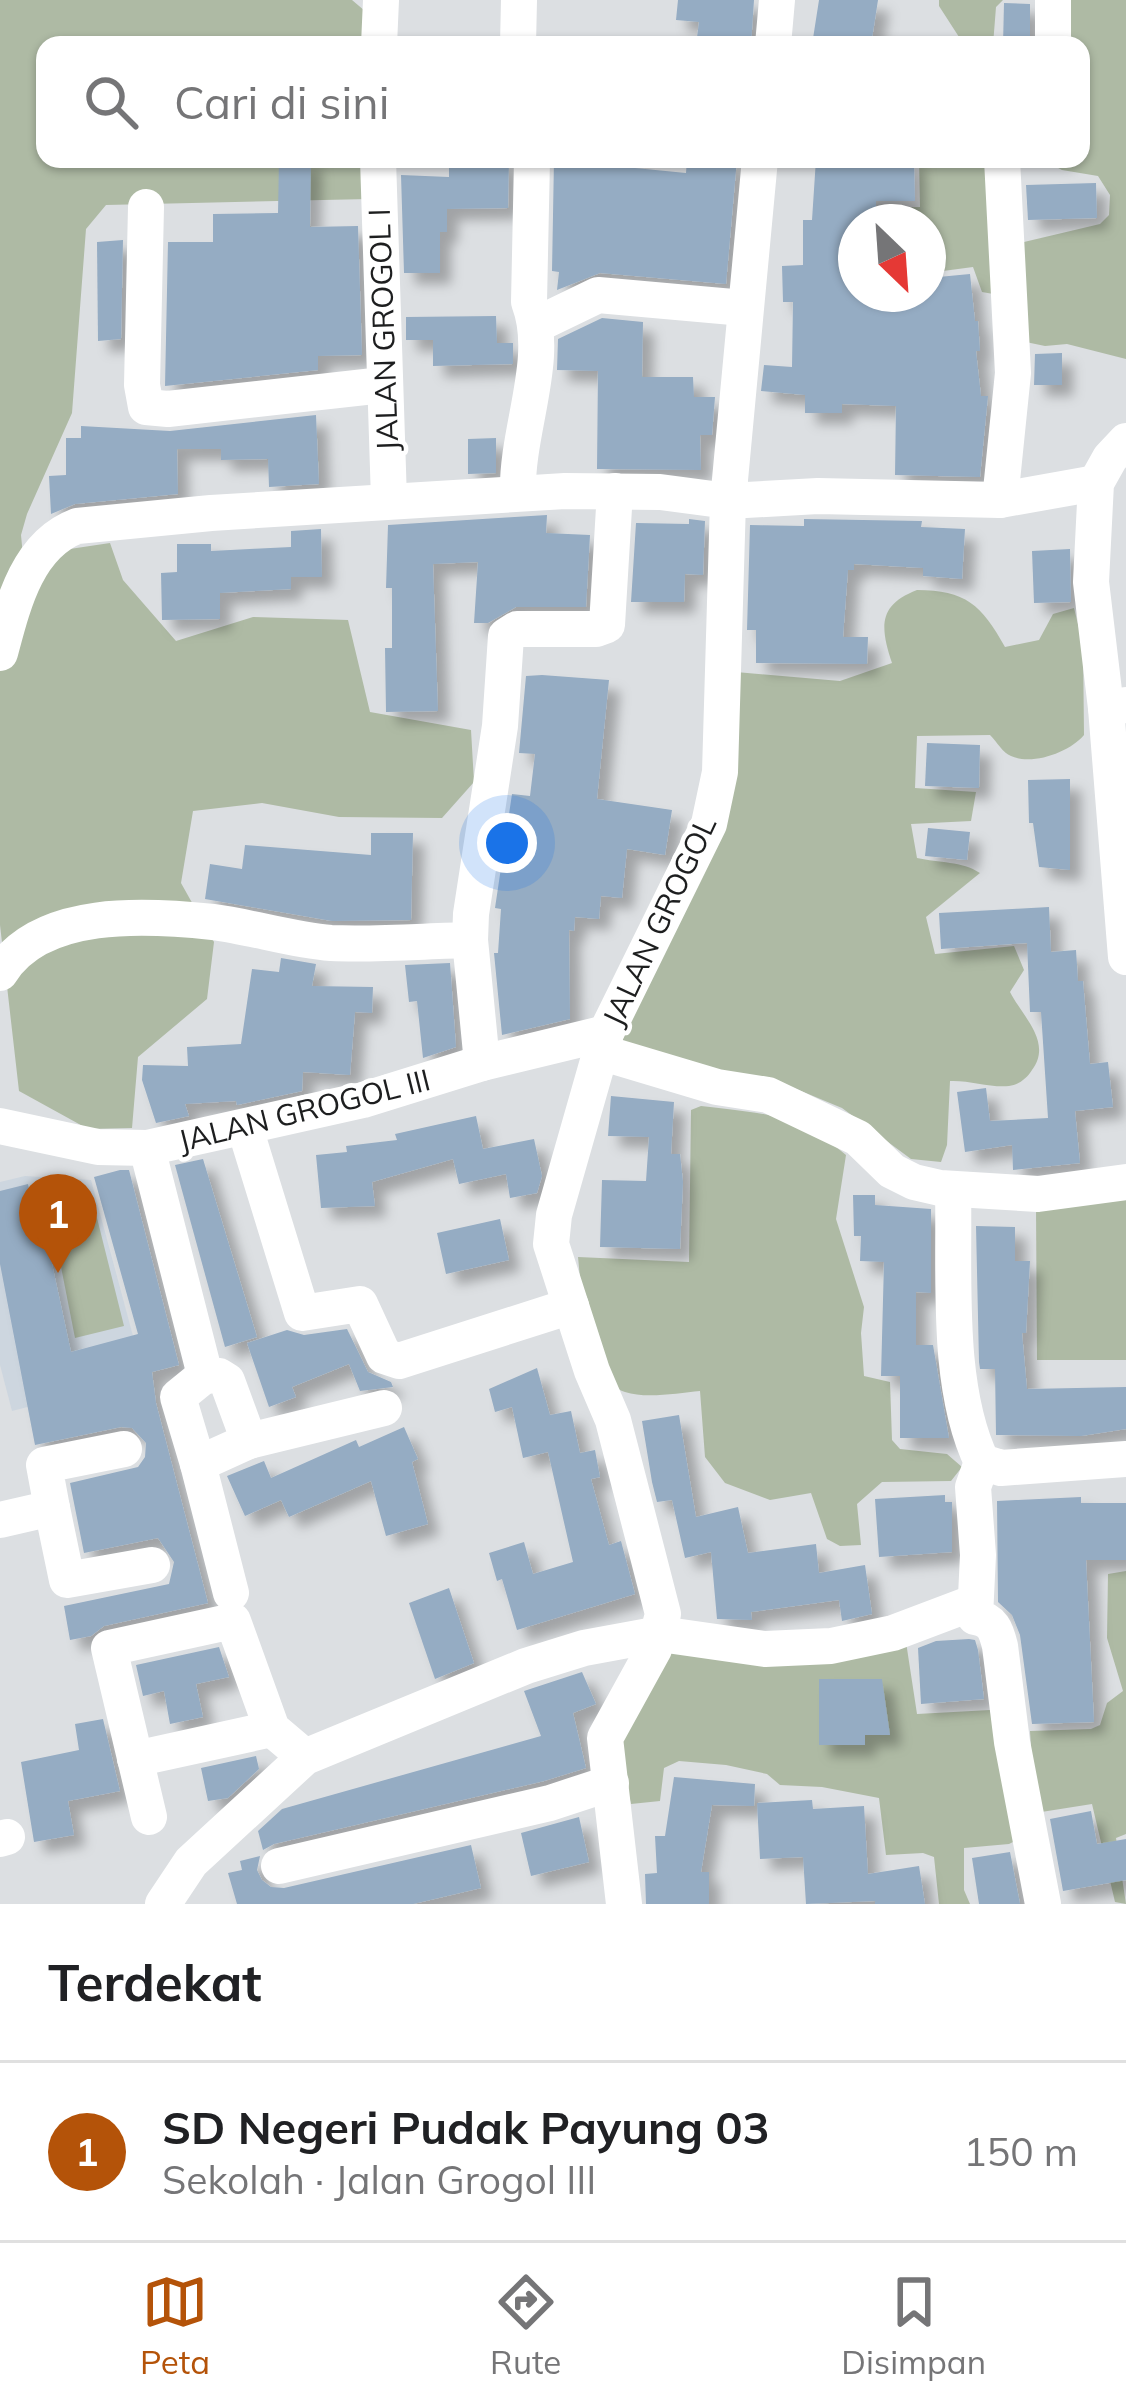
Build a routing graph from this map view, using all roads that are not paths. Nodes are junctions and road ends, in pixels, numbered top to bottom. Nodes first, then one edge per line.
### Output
1 (381, 0) edge
2 (519, 0) edge
3 (777, 0) edge
4 (1052, 0) edge
5 (379, 36) edge
6 (518, 36) edge
7 (773, 36) edge
8 (1053, 36) edge
9 (377, 168) edge
10 (532, 168) edge
11 (759, 168) edge
12 (1001, 168) edge
13 (146, 207) dead end
14 (744, 308) junction
15 (538, 324) junction
16 (383, 385) junction
17 (1126, 441) edge
18 (1096, 483) junction
19 (615, 491) junction
20 (518, 493) junction
21 (389, 500) junction
22 (1000, 500) junction
23 (728, 501) junction
24 (0, 652) edge
25 (1116, 707) edge
26 (470, 940) junction
27 (1126, 957) edge
28 (0, 973) edge
29 (603, 1043) junction
30 (482, 1063) junction
31 (0, 1126) edge
32 (245, 1128) junction
33 (147, 1148) junction
34 (1126, 1182) edge
35 (953, 1189) junction
36 (571, 1306) junction
37 (205, 1375) junction
38 (384, 1408) dead end
39 (249, 1441) junction
40 (124, 1449) dead end
41 (1126, 1459) edge
42 (982, 1462) junction
43 (198, 1464) junction
44 (52, 1508) junction
45 (0, 1520) edge
46 (152, 1565) dead end
47 (231, 1593) dead end
48 (975, 1602) junction
49 (660, 1634) junction
50 (272, 1729) junction
51 (304, 1757) junction
52 (135, 1759) junction
53 (611, 1783) junction
54 (149, 1817) dead end
55 (278, 1866) dead end
56 (163, 1904) edge
57 (624, 1904) edge
58 (1042, 1904) edge

1 - 5 street
2 - 6 street
3 - 7 street
4 - 8 street
9 - 16 street, JALAN GROGOL I
10 - 15 street
11 - 14 street, JALAN GROGOL
12 - 22 street
13 - 16 street
14 - 15 street
14 - 23 street, JALAN GROGOL
15 - 20 street
16 - 21 street, JALAN GROGOL I
17 - 18 street
18 - 22 street
18 - 25 street
19 - 20 street
19 - 23 street
19 - 26 street
20 - 21 street
21 - 24 street
22 - 23 street
23 - 29 street, JALAN GROGOL
25 - 27 street
26 - 28 street
26 - 30 street
29 - 30 street, JALAN GROGOL III
29 - 35 street
29 - 36 street, JALAN GROGOL
30 - 32 street, JALAN GROGOL III
31 - 33 street, JALAN GROGOL III
32 - 33 street, JALAN GROGOL III
32 - 36 street
33 - 37 street
34 - 35 street
35 - 42 street
36 - 49 street, JALAN GROGOL
37 - 39 street
37 - 43 street
38 - 39 street
39 - 43 street
40 - 44 street
41 - 42 street
42 - 48 street
43 - 47 street
44 - 45 street
44 - 46 street
48 - 49 street
48 - 58 street
49 - 51 street
49 - 53 street
50 - 51 street
50 - 52 street
50 - 52 street
51 - 56 street
52 - 54 street
53 - 55 street
53 - 57 street

